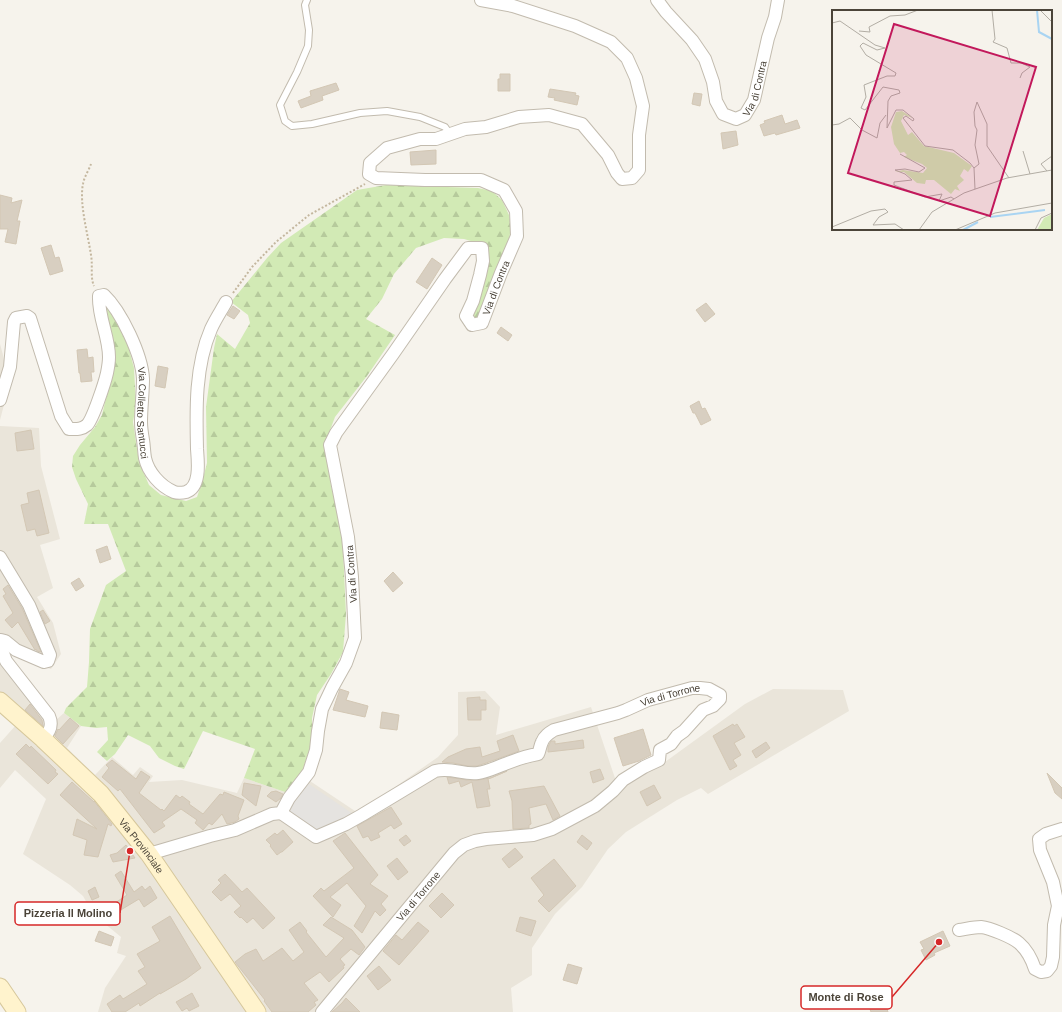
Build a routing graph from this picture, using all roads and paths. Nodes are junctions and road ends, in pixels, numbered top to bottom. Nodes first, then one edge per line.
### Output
1 (307, 0) edge
2 (481, 0) edge
3 (657, 0) edge
4 (778, 0) edge
5 (450, 134) junction
6 (91, 164) dead end
7 (376, 178) junction
8 (99, 296) junction
9 (226, 302) joint
10 (0, 400) edge
11 (0, 557) edge
12 (0, 645) edge
13 (0, 701) edge
14 (43, 739) junction
15 (281, 813) junction
16 (1062, 829) edge
17 (149, 854) junction
18 (959, 930) dead end
19 (0, 987) edge
20 (18, 1012) edge
21 (257, 1012) edge
22 (322, 1012) edge

1 - 5 lane
2 - 5 street
3 - 4 street, Via di Contra
5 - 7 street
6 - 8 path
7 - 9 path
7 - 15 street, Via di Contra
8 - 9 street, Via Colletto Santucci
8 - 10 street
11 - 12 street
12 - 14 street
13 - 14 street, Via Provinciale
14 - 17 street, Via Provinciale
15 - 17 street
15 - 22 street, Via di Torrone
16 - 18 street
17 - 21 street, Via Provinciale
19 - 20 street

